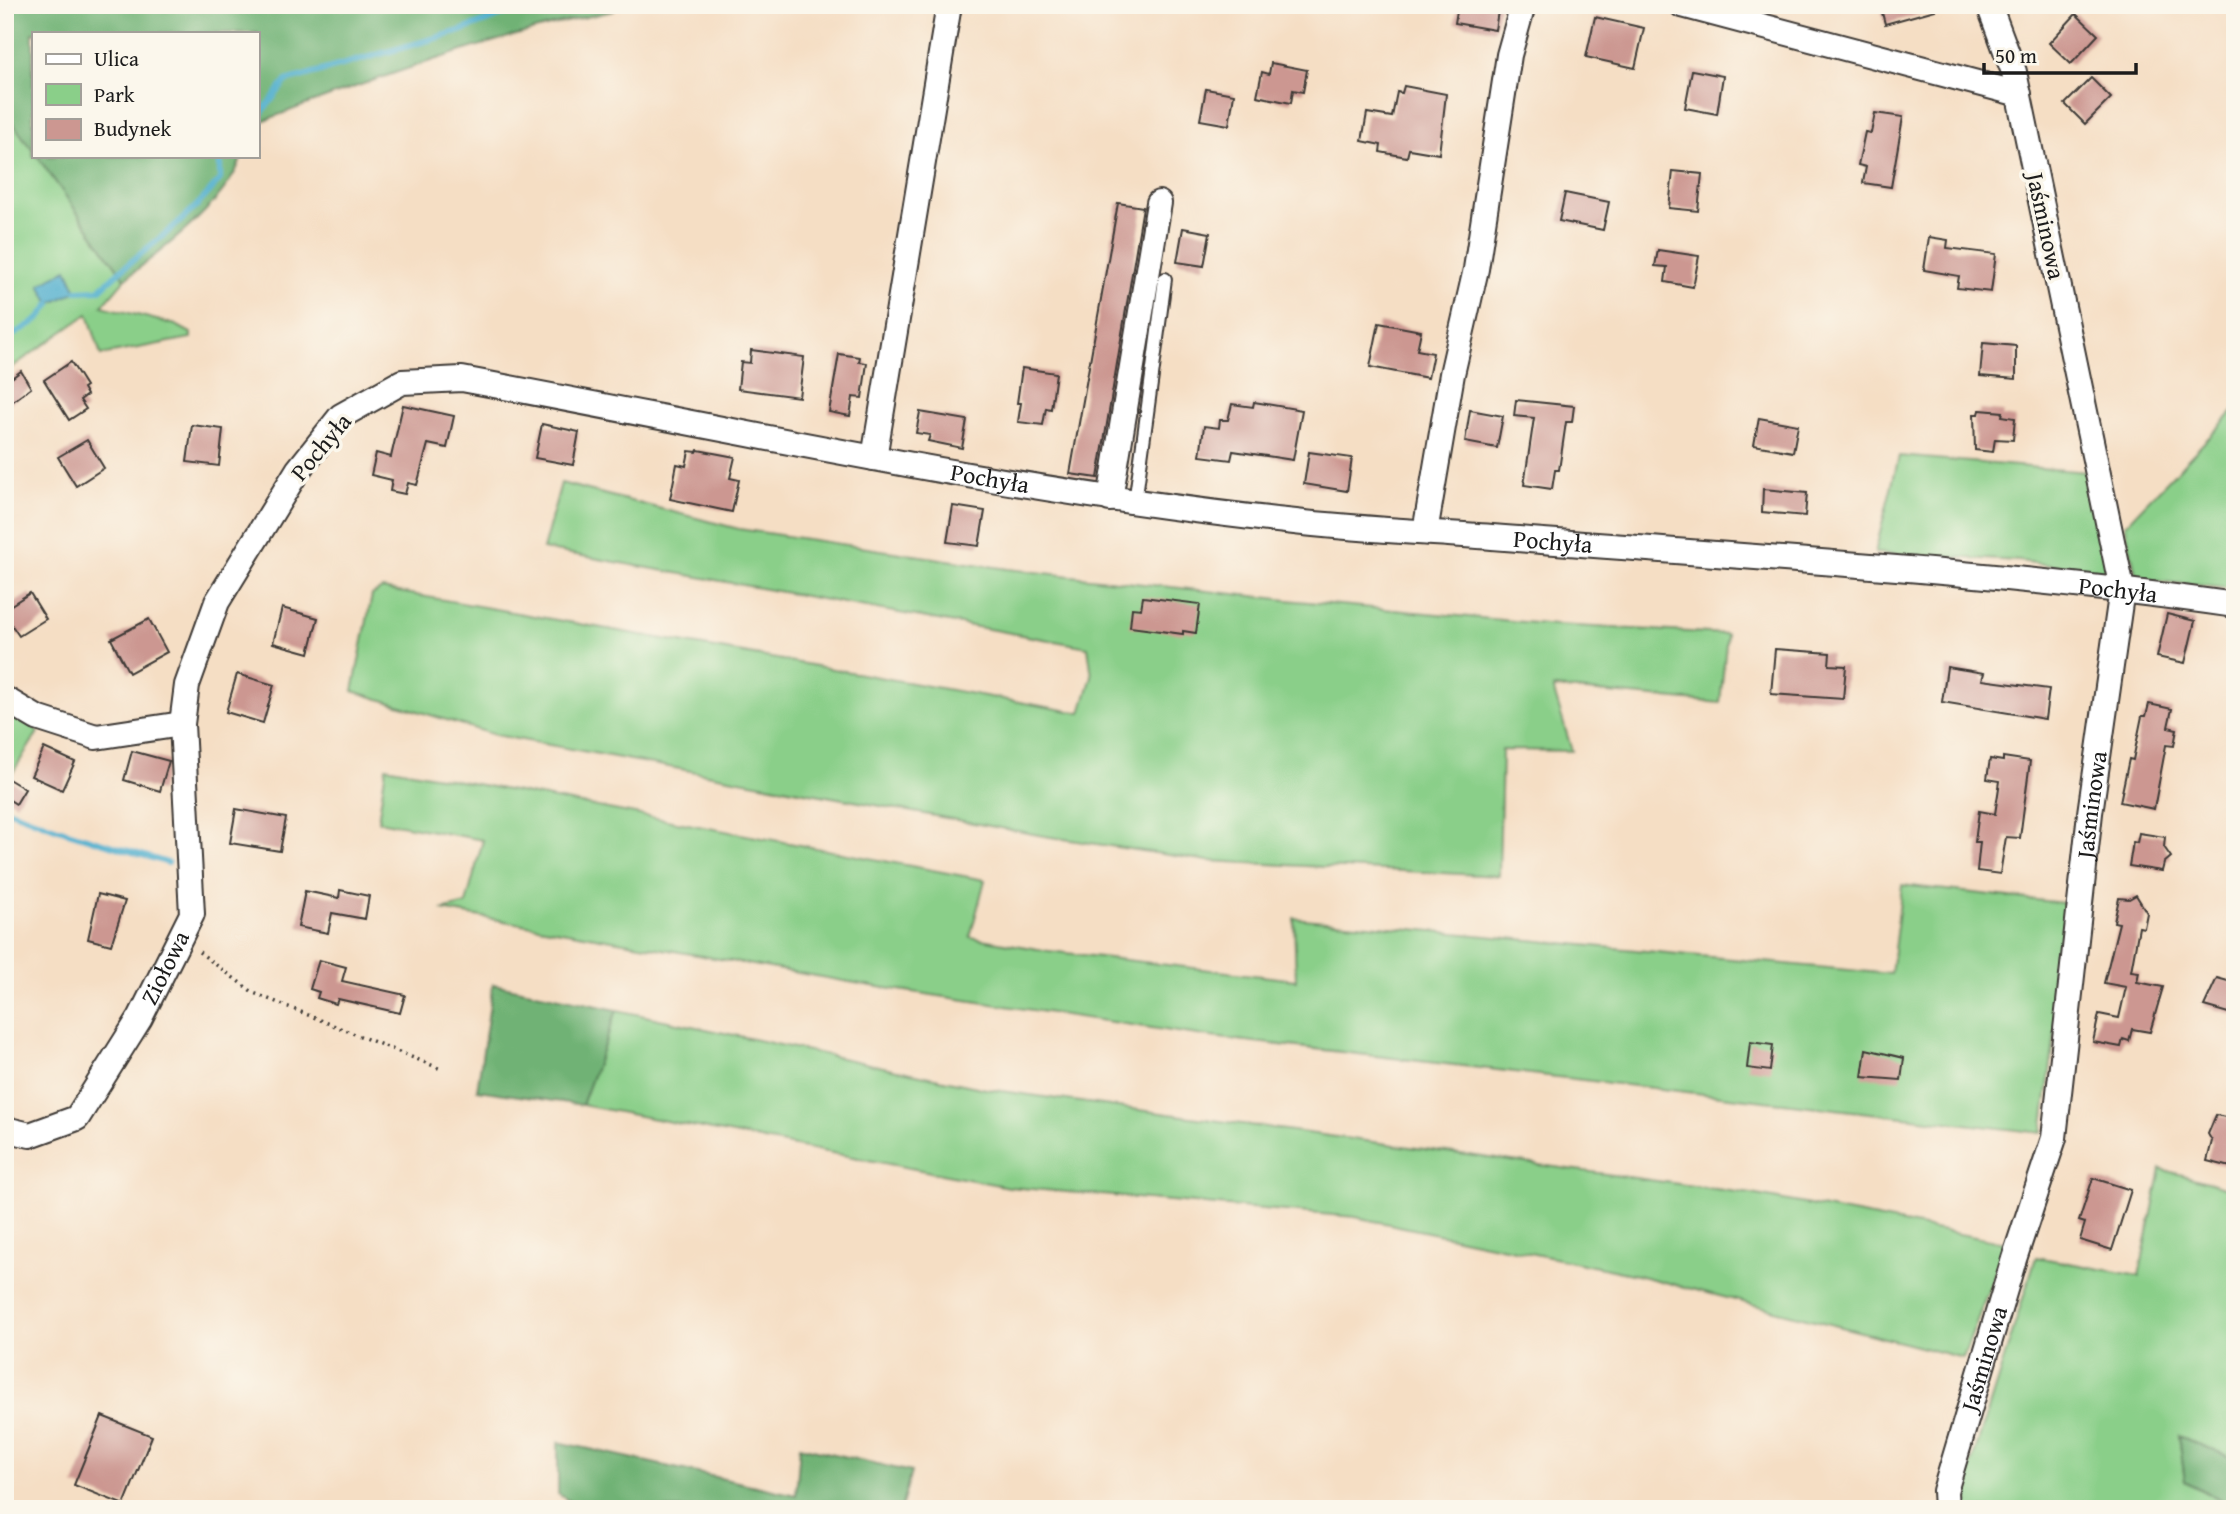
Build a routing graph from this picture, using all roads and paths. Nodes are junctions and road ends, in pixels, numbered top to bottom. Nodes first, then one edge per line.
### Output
1 (949, 5) edge
2 (1523, 5) edge
3 (1682, 5) edge
4 (1989, 5) edge
5 (2019, 94) junction
6 (1159, 203) dead end
7 (1166, 279) dead end
8 (874, 458) junction
9 (1110, 499) junction
10 (1135, 503) junction
11 (1425, 532) junction
12 (2122, 589) junction
13 (2235, 605) edge
14 (5, 699) edge
15 (183, 724) junction
16 (180, 938) junction
17 (441, 1069) dead end
18 (5, 1129) edge
19 (1946, 1509) edge

1 - 8 street
2 - 11 street
3 - 5 street
4 - 5 street, Jaśminowa
5 - 12 street, Jaśminowa
6 - 9 street
7 - 10 lane
8 - 9 street, Pochyła
8 - 15 street, Pochyła
9 - 10 street, Pochyła
10 - 11 street, Pochyła
11 - 12 street, Pochyła
12 - 13 street, Pochyła
12 - 19 street, Jaśminowa
14 - 15 street
15 - 16 street, Ziołowa
16 - 17 path
16 - 18 street, Ziołowa

